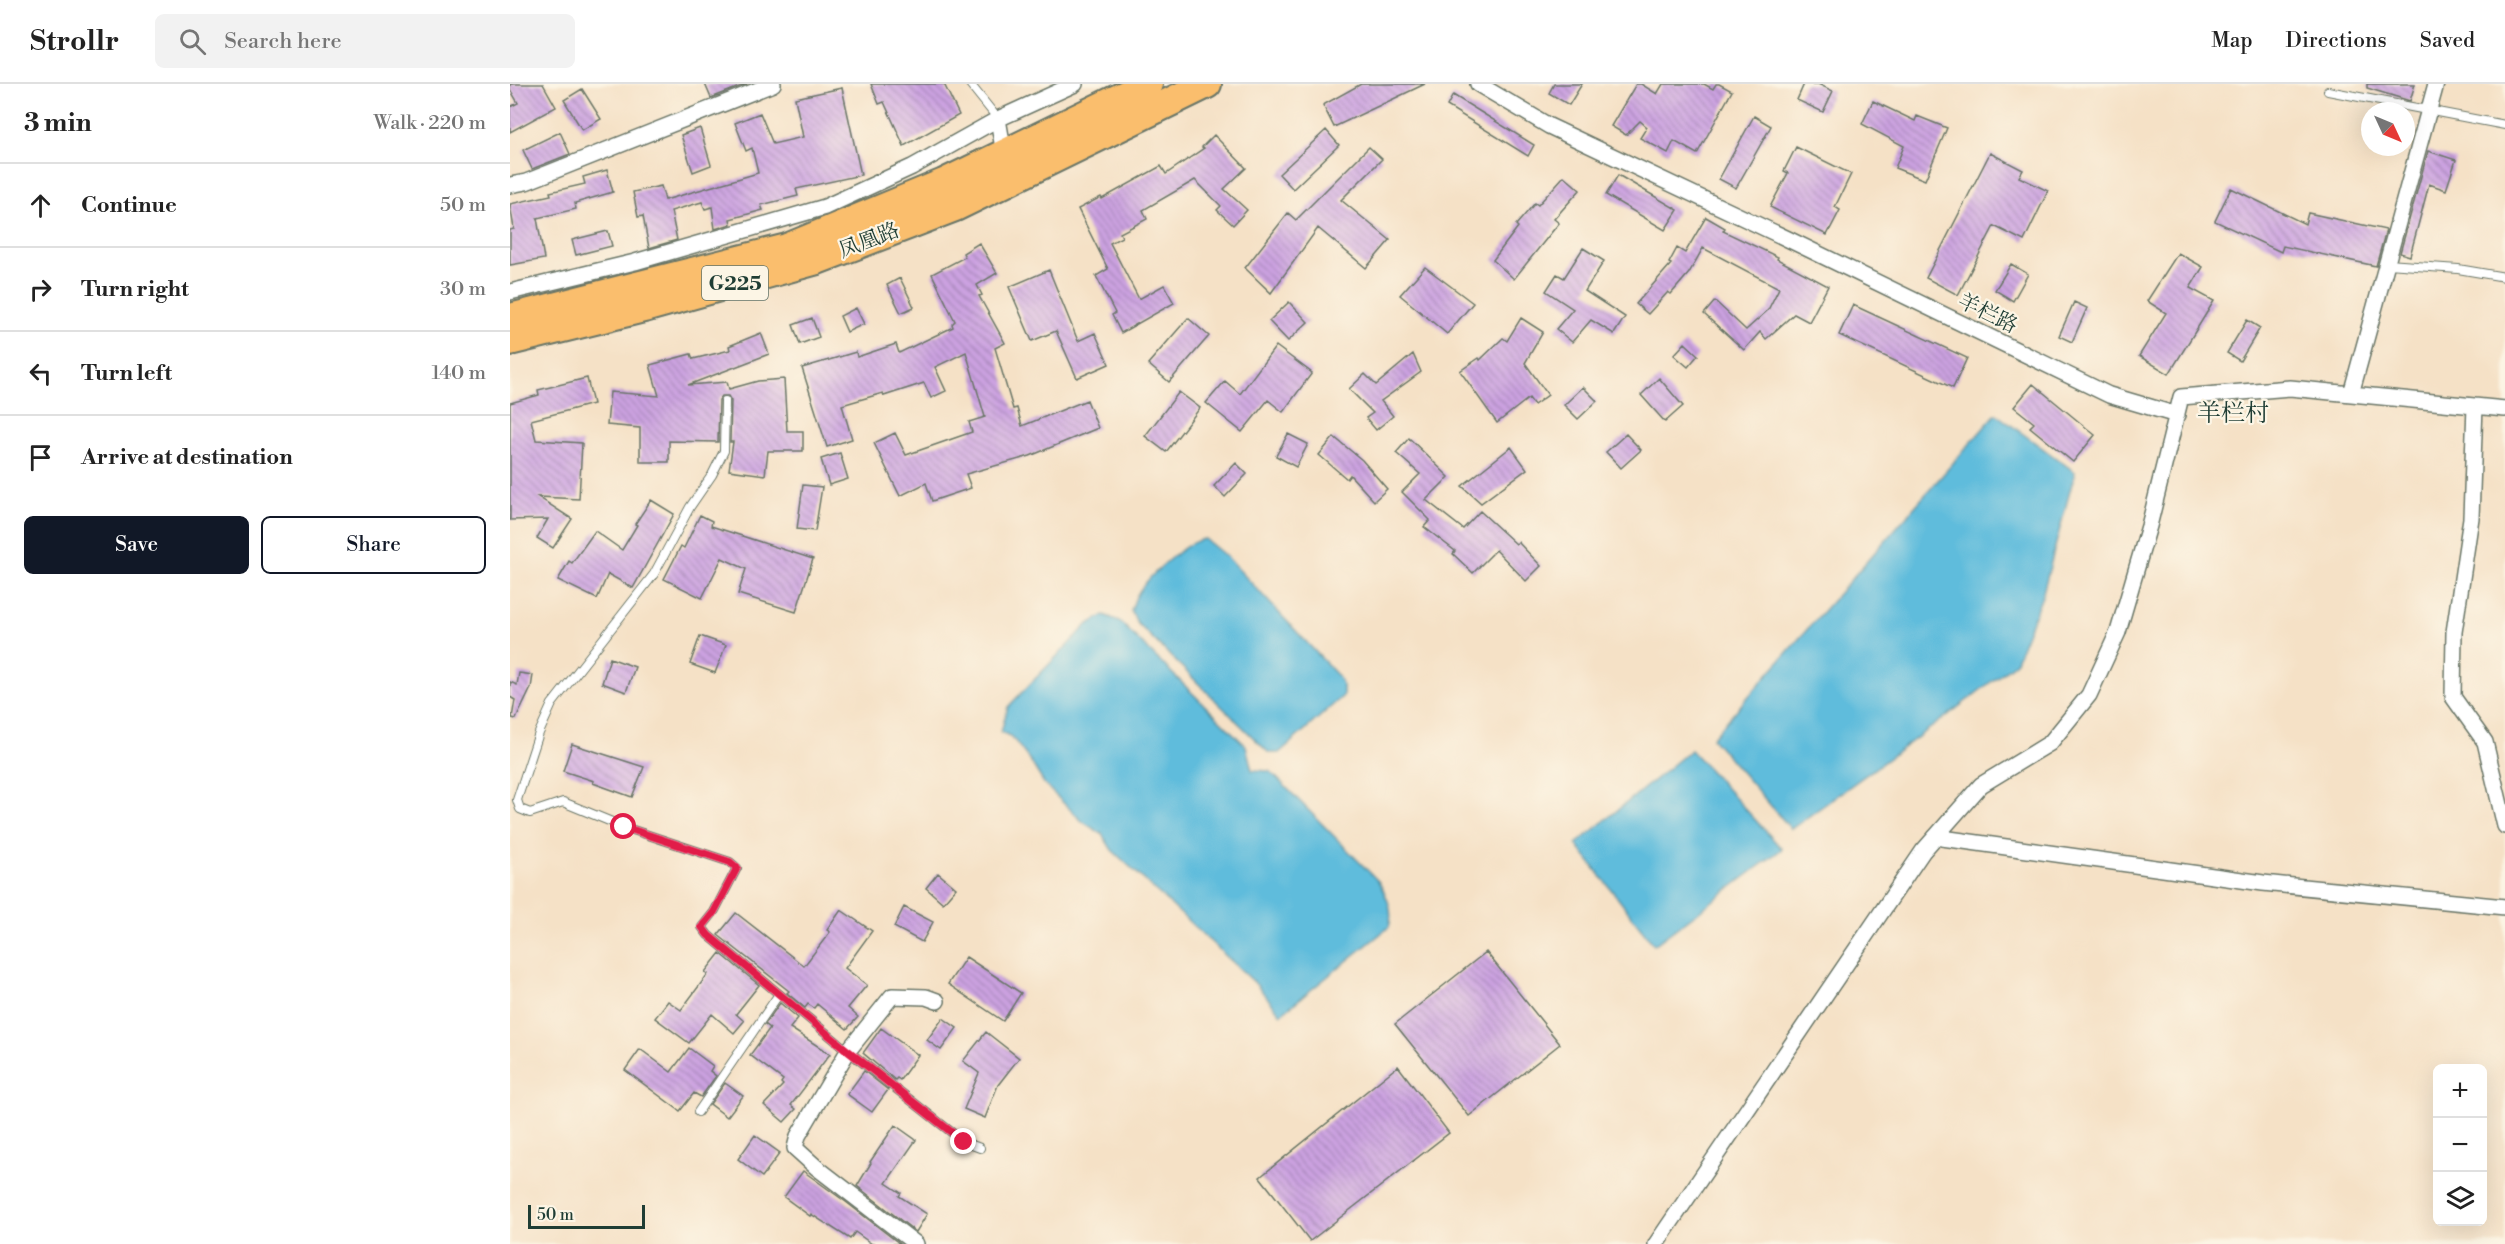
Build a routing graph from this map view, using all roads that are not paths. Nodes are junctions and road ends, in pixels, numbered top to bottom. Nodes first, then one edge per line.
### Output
1 (773, 84) edge
2 (970, 84) edge
3 (1075, 84) edge
4 (1148, 84) edge
5 (1208, 84) edge
6 (1478, 84) edge
7 (2436, 84) edge
8 (2328, 91) dead end
9 (2430, 109) junction
10 (998, 119) junction
11 (2505, 126) edge
12 (1004, 154) junction
13 (510, 185) edge
14 (2388, 264) junction
15 (2505, 277) edge
16 (510, 292) edge
17 (510, 318) edge
18 (510, 341) edge
19 (2351, 394) junction
20 (725, 401) dead end
21 (2475, 406) junction
22 (2505, 409) edge
23 (2177, 416) junction
24 (2505, 826) edge
25 (1935, 837) junction
26 (2505, 908) edge
27 (779, 994) junction
28 (937, 1001) dead end
29 (848, 1051) junction
30 (698, 1112) dead end
31 (980, 1148) dead end
32 (916, 1244) edge
33 (1656, 1244) edge

1 - 13 street
2 - 10 lane
3 - 10 street
4 - 12 highway, 凤凰路 / G225
5 - 18 highway, 凤凰路 / G225
6 - 23 street, 羊栏路
7 - 9 street
8 - 9 lane
9 - 11 lane
9 - 14 street
10 - 12 street
10 - 16 street
12 - 17 highway, 凤凰路 / G225
14 - 15 lane
14 - 19 street
19 - 21 street
19 - 23 street
20 - 27 lane
21 - 22 street
21 - 24 street
23 - 25 street
25 - 26 street
25 - 33 street
27 - 29 lane
27 - 30 lane
28 - 29 street
29 - 31 lane
29 - 32 street

